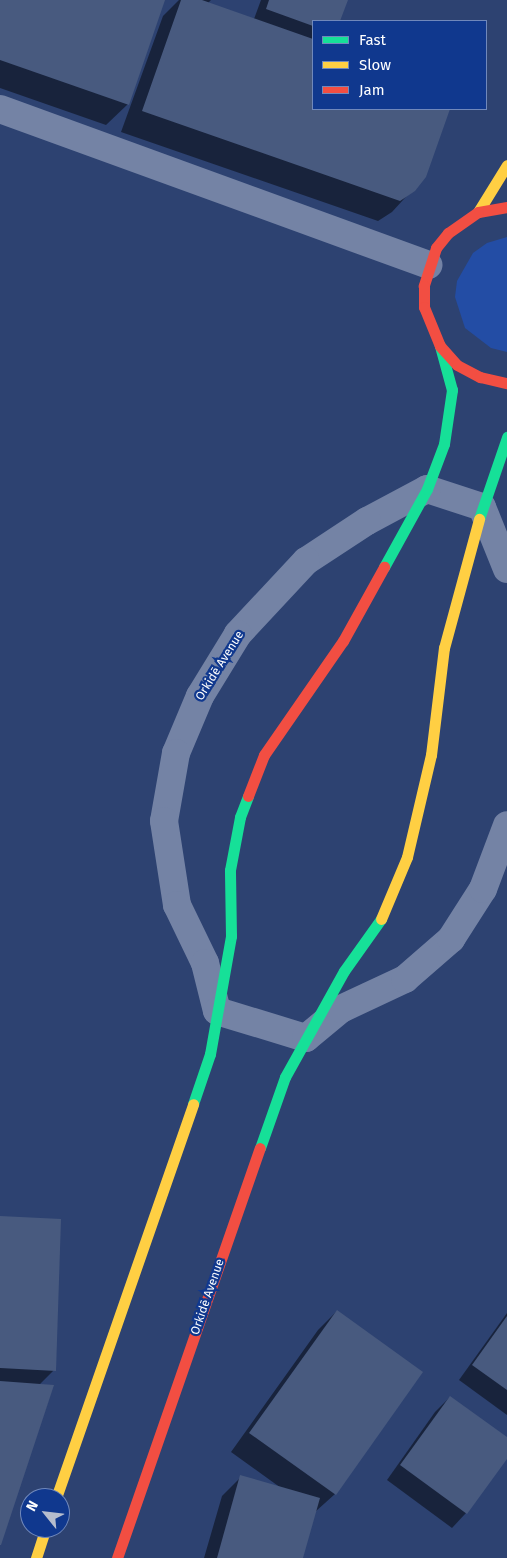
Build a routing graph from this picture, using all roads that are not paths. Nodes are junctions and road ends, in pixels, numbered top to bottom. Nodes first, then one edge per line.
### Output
1 (0, 109) edge
2 (507, 165) edge
3 (507, 207) edge
4 (478, 212) junction
5 (428, 265) junction
6 (440, 346) junction
7 (507, 383) edge
8 (507, 437) edge
9 (427, 489) junction
10 (482, 507) junction
11 (507, 569) edge
12 (507, 825) edge
13 (217, 1011) junction
14 (306, 1038) junction
15 (59, 1488) edge
16 (43, 1538) edge
17 (36, 1558) edge
18 (117, 1558) edge

1 - 5 street
2 - 4 street
3 - 4 street
4 - 5 street
5 - 6 street
6 - 7 street
6 - 9 street, Orkidē Avenue
8 - 10 street, Orkidē Avenue
9 - 10 street
9 - 13 street, Orkidē Avenue
9 - 13 street, Orkidē Avenue
10 - 11 street
10 - 14 street, Orkidē Avenue
12 - 14 street, Orkidē Avenue
13 - 14 street
13 - 15 street, Orkidē Avenue
14 - 18 street, Orkidē Avenue
16 - 17 street

